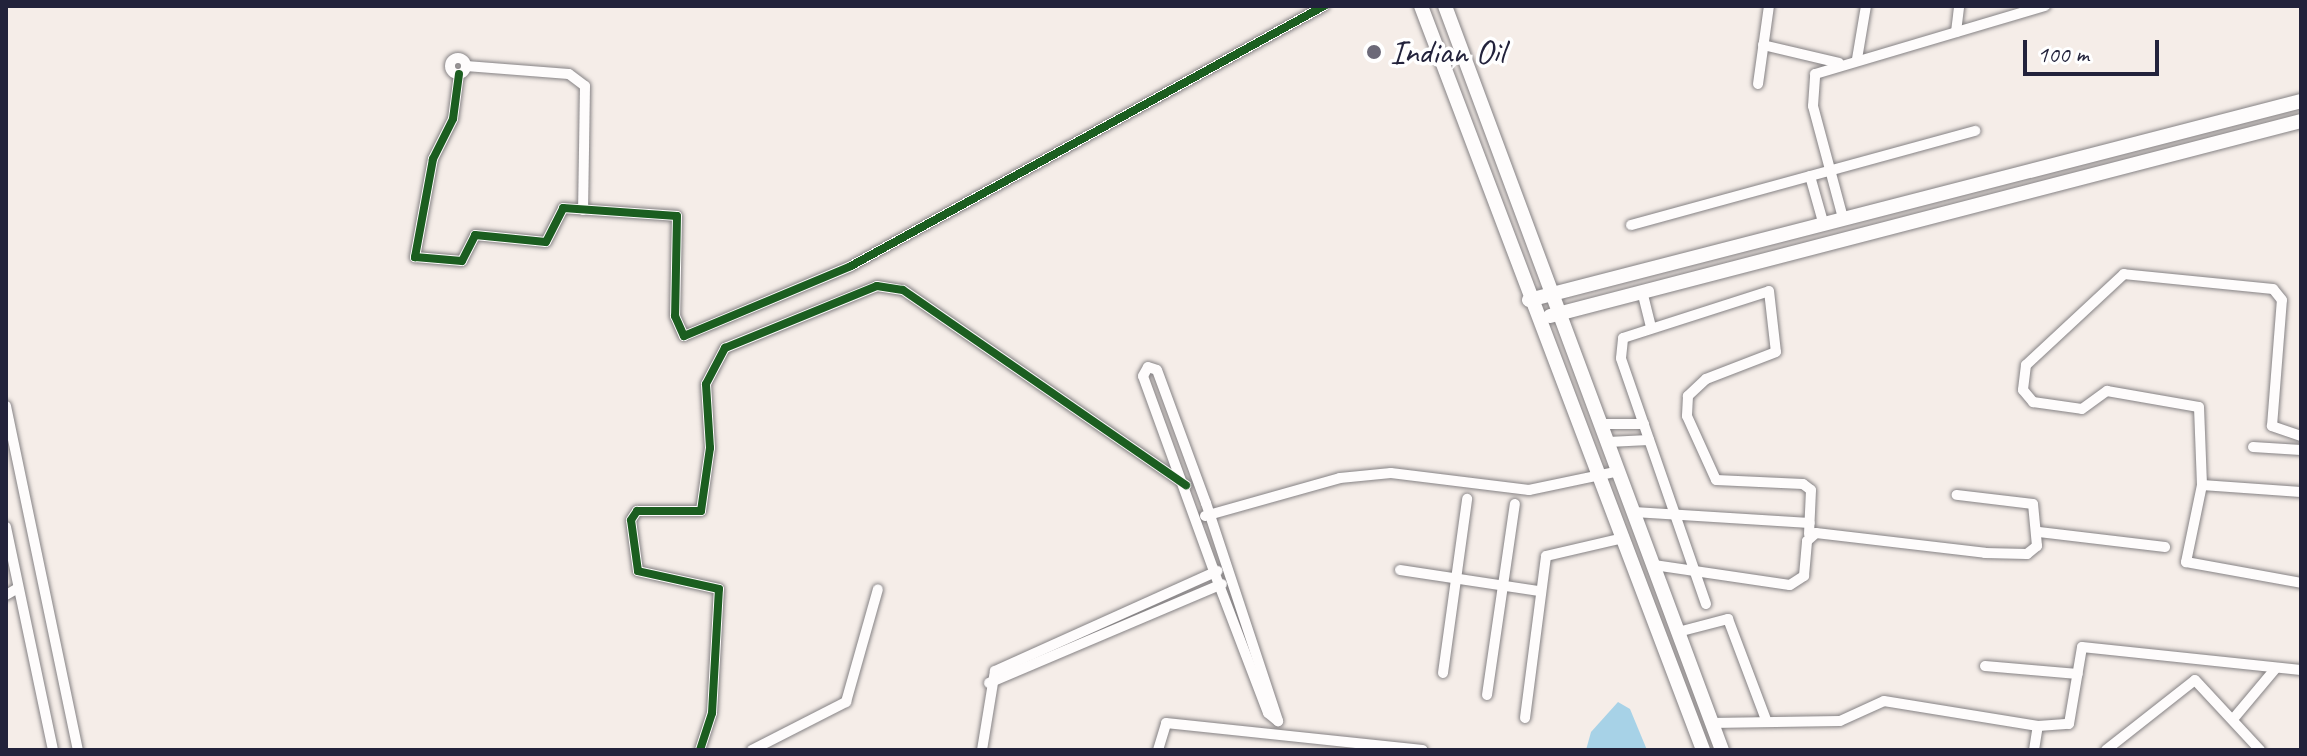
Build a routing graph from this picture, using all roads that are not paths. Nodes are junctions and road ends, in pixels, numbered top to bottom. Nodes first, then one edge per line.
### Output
1 (1324, 6) edge
2 (1421, 6) edge
3 (1445, 6) edge
4 (1769, 6) edge
5 (1866, 6) edge
6 (1959, 6) edge
7 (2045, 6) edge
8 (1956, 32) junction
9 (1763, 45) junction
10 (1857, 59) junction
11 (1841, 63) junction
12 (1758, 84) dead end
13 (2301, 101) edge
14 (2301, 121) edge
15 (1975, 131) dead end
16 (1831, 171) junction
17 (1810, 176) junction
18 (583, 210) junction
19 (1843, 218) junction
20 (1823, 222) junction
21 (1631, 225) dead end
22 (1642, 291) junction
23 (1548, 295) junction
24 (1529, 300) junction
25 (1556, 314) junction
26 (1537, 321) junction
27 (1651, 327) junction
28 (6, 406) edge
29 (1600, 424) junction
30 (1644, 424) junction
31 (2301, 436) edge
32 (1649, 440) junction
33 (1608, 442) junction
34 (2253, 447) dead end
35 (2301, 450) edge
36 (1619, 471) junction
37 (1594, 477) junction
38 (1186, 485) junction
39 (2202, 485) junction
40 (2301, 492) edge
41 (1957, 495) dead end
42 (1467, 499) dead end
43 (1515, 504) dead end
44 (1673, 510) junction
45 (1634, 512) junction
46 (1209, 515) junction
47 (1197, 517) junction
48 (6, 527) edge
49 (1810, 529) junction
50 (2039, 532) junction
51 (1619, 539) junction
52 (2165, 547) dead end
53 (1654, 565) junction
54 (1220, 570) junction
55 (1400, 570) dead end
56 (1694, 573) junction
57 (1457, 579) junction
58 (1229, 580) junction
59 (2301, 583) edge
60 (1219, 585) junction
61 (1503, 586) junction
62 (878, 589) dead end
63 (1539, 591) junction
64 (20, 593) junction
65 (6, 595) edge
66 (1706, 604) dead end
67 (1678, 632) junction
68 (1985, 666) dead end
69 (2276, 668) junction
70 (2301, 670) edge
71 (1443, 673) dead end
72 (2078, 674) junction
73 (989, 683) junction
74 (1487, 695) dead end
75 (1525, 718) dead end
76 (2234, 718) junction
77 (1767, 722) junction
78 (1711, 723) junction
79 (2038, 726) junction
80 (53, 750) edge
81 (78, 750) edge
82 (700, 750) edge
83 (752, 750) edge
84 (982, 750) edge
85 (1158, 750) edge
86 (1423, 750) edge
87 (1703, 750) edge
88 (1722, 750) edge
89 (2034, 750) edge
90 (2106, 750) edge
91 (2260, 750) edge

1 - 18 street
2 - 24 street
3 - 23 street
4 - 9 street
5 - 10 street
6 - 8 street
7 - 8 street
8 - 10 street
9 - 11 street
9 - 12 street
10 - 11 street
11 - 16 street
13 - 19 street
14 - 22 street
15 - 16 street
16 - 17 street
16 - 19 street
17 - 20 street
17 - 21 street
18 - 18 street
19 - 20 street
20 - 23 street
22 - 25 street
22 - 27 street
23 - 24 street
23 - 25 street
24 - 26 street
25 - 26 street
25 - 29 street
26 - 37 street
27 - 30 street
27 - 49 street
28 - 81 street
29 - 30 street
29 - 33 street
30 - 32 street
31 - 39 street
32 - 33 street
32 - 44 street
33 - 36 street
34 - 35 street
36 - 37 street
36 - 45 street
37 - 46 street
37 - 51 street
38 - 46 street
38 - 47 street
38 - 82 street
39 - 40 street
39 - 59 street
41 - 50 street
42 - 57 street
43 - 61 street
44 - 45 street
44 - 49 street
44 - 56 street
45 - 53 street
46 - 47 street
46 - 54 street
47 - 54 street
48 - 64 street
49 - 50 street
49 - 56 street
50 - 52 street
51 - 63 street
51 - 87 street
53 - 56 street
53 - 67 street
54 - 58 street
54 - 60 street
54 - 73 street
55 - 57 street
56 - 66 street
57 - 61 street
57 - 71 street
58 - 60 street
58 - 60 street
60 - 73 street
61 - 63 street
61 - 74 street
62 - 83 street
63 - 75 street
64 - 65 street
64 - 80 street
67 - 77 street
67 - 78 street
68 - 72 street
69 - 70 street
69 - 72 street
69 - 76 street
72 - 79 street
73 - 84 street
76 - 90 street
76 - 91 street
77 - 78 street
77 - 79 street
78 - 88 street
79 - 89 street
85 - 86 street

